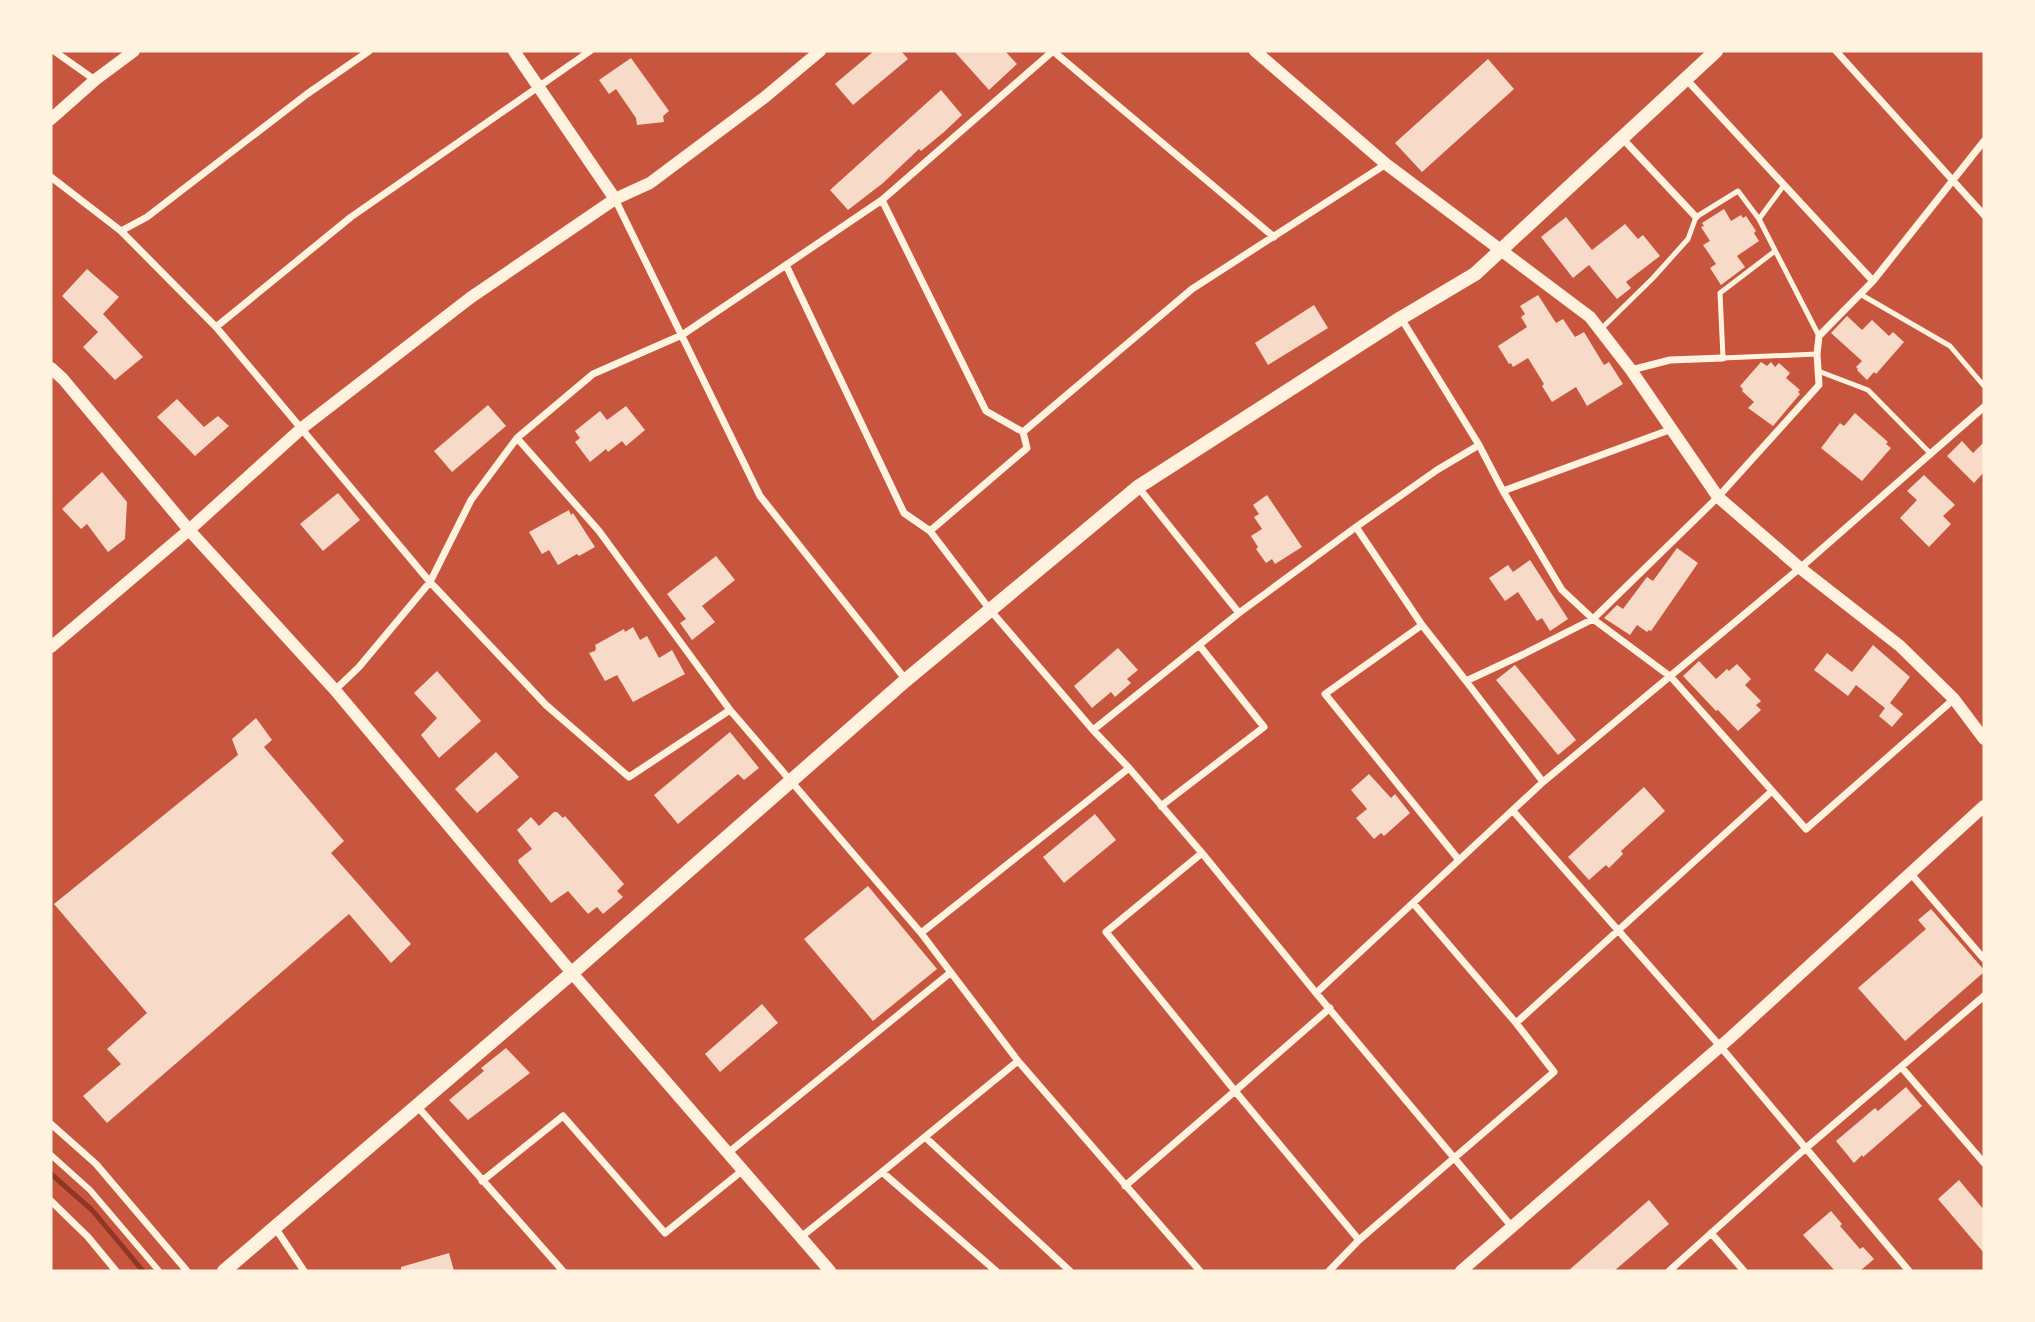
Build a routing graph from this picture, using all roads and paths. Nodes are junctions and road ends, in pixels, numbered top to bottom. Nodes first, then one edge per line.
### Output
1 (54, 51) edge
2 (134, 51) edge
3 (369, 51) edge
4 (514, 51) edge
5 (590, 51) edge
6 (820, 51) edge
7 (1053, 51) edge
8 (1255, 51) edge
9 (1716, 51) edge
10 (1836, 51) edge
11 (1686, 78) junction
12 (95, 80) junction
13 (538, 86) junction
14 (51, 119) edge
15 (1622, 137) junction
16 (1984, 141) edge
17 (1386, 164) junction
18 (51, 177) edge
19 (1954, 180) junction
20 (1784, 185) junction
21 (615, 199) junction
22 (881, 200) junction
23 (1984, 215) edge
24 (1696, 217) junction
25 (1759, 219) junction
26 (121, 231) junction
27 (1274, 237) junction
28 (1499, 250) junction
29 (1775, 251) junction
30 (786, 265) junction
31 (1873, 281) junction
32 (1860, 294) junction
33 (1401, 318) junction
34 (216, 327) junction
35 (1600, 330) junction
36 (682, 335) junction
37 (1819, 336) junction
38 (1817, 354) junction
39 (1723, 358) junction
40 (51, 368) edge
41 (1631, 370) junction
42 (1818, 371) junction
43 (1984, 386) edge
44 (1984, 407) edge
45 (302, 428) junction
46 (1672, 429) junction
47 (1023, 432) junction
48 (517, 438) junction
49 (1479, 445) junction
50 (1931, 454) junction
51 (1138, 487) junction
52 (1503, 491) junction
53 (1718, 496) junction
54 (1356, 527) junction
55 (190, 530) junction
56 (930, 531) junction
57 (1800, 568) junction
58 (430, 582) junction
59 (991, 611) junction
60 (1239, 613) junction
61 (1592, 619) junction
62 (1422, 625) junction
63 (1199, 645) junction
64 (51, 647) edge
65 (1671, 677) junction
66 (906, 680) junction
67 (1466, 681) junction
68 (335, 690) junction
69 (1954, 699) junction
70 (730, 709) junction
71 (1093, 730) junction
72 (1984, 739) edge
73 (1129, 768) junction
74 (792, 782) junction
75 (1543, 782) junction
76 (1772, 791) junction
77 (1161, 806) junction
78 (1984, 806) edge
79 (1513, 811) junction
80 (1202, 853) junction
81 (1459, 860) junction
82 (1911, 874) junction
83 (1413, 903) junction
84 (1618, 931) junction
85 (921, 933) junction
86 (1984, 946) edge
87 (1978, 952) junction
88 (1984, 959) edge
89 (572, 973) junction
90 (950, 973) junction
91 (1316, 993) junction
92 (1984, 996) edge
93 (1330, 1009) junction
94 (1516, 1023) junction
95 (1720, 1046) junction
96 (1018, 1061) junction
97 (1902, 1068) junction
98 (1235, 1091) junction
99 (417, 1106) junction
100 (51, 1124) edge
101 (925, 1137) junction
102 (1806, 1148) junction
103 (728, 1153) junction
104 (51, 1155) edge
105 (1455, 1158) junction
106 (1984, 1163) edge
107 (743, 1170) junction
108 (882, 1172) junction
109 (482, 1181) junction
110 (1125, 1186) junction
111 (51, 1201) edge
112 (274, 1226) junction
113 (1513, 1227) junction
114 (1711, 1233) junction
115 (801, 1237) junction
116 (1359, 1240) junction
117 (116, 1271) edge
118 (159, 1271) edge
119 (187, 1271) edge
120 (224, 1271) edge
121 (304, 1271) edge
122 (563, 1271) edge
123 (830, 1271) edge
124 (996, 1271) edge
125 (1070, 1271) edge
126 (1200, 1271) edge
127 (1329, 1271) edge
128 (1461, 1271) edge
129 (1669, 1271) edge
130 (1744, 1271) edge
131 (1909, 1271) edge

1 - 12 street
2 - 12 street
3 - 26 street
4 - 13 street
5 - 13 street
6 - 21 street
7 - 22 street
7 - 27 street
8 - 17 street
9 - 11 main road
10 - 19 street
11 - 15 main road
11 - 20 street
12 - 14 street
13 - 21 street
13 - 34 street
15 - 24 street
15 - 28 main road
16 - 19 street
17 - 27 street
17 - 28 street
18 - 26 street
19 - 23 street
19 - 31 street
20 - 25 lane
20 - 31 street
21 - 36 street
21 - 45 street
22 - 30 street
22 - 47 street
24 - 25 lane
24 - 35 lane
25 - 29 lane
26 - 34 street
27 - 47 street
28 - 33 main road
28 - 35 street
29 - 37 lane
29 - 39 lane
30 - 36 street
30 - 56 street
31 - 32 street
32 - 37 street
32 - 43 lane
33 - 49 street
33 - 51 main road
34 - 45 street
35 - 41 street
36 - 48 street
36 - 66 street
37 - 38 street
38 - 39 lane
38 - 42 street
39 - 41 street
40 - 55 street
41 - 46 street
42 - 50 lane
42 - 53 street
44 - 50 street
45 - 55 street
45 - 58 street
46 - 52 street
46 - 53 street
47 - 56 street
48 - 58 street
48 - 70 street
49 - 52 street
49 - 54 street
50 - 57 street
51 - 59 main road
51 - 60 street
52 - 61 street
53 - 57 street
53 - 61 street
54 - 60 street
54 - 62 street
55 - 64 street
55 - 68 street
56 - 59 street
57 - 65 street
57 - 69 street
58 - 68 street
58 - 70 street
59 - 66 main road
59 - 71 street
60 - 63 street
61 - 65 street
61 - 67 street
62 - 67 street
62 - 81 street
63 - 71 street
63 - 77 street
65 - 75 street
65 - 76 street
66 - 74 main road
67 - 75 street
68 - 89 street
69 - 72 street
69 - 76 street
70 - 74 street
71 - 73 street
73 - 77 street
73 - 85 street
74 - 85 street
74 - 89 main road
75 - 79 street
76 - 84 street
77 - 80 street
78 - 82 street
79 - 81 street
79 - 84 street
80 - 91 street
80 - 98 street
81 - 83 street
82 - 87 street
82 - 95 street
83 - 91 street
83 - 94 street
84 - 94 street
84 - 95 street
85 - 90 street
86 - 87 street
87 - 88 street
89 - 99 main road
89 - 103 street
90 - 96 street
90 - 103 street
91 - 93 street
92 - 97 street
93 - 98 street
93 - 105 street
94 - 105 street
95 - 102 street
95 - 113 street
96 - 101 street
96 - 110 street
97 - 102 street
97 - 106 street
98 - 110 street
98 - 116 street
99 - 109 street
99 - 112 main road
100 - 119 street
101 - 108 street
101 - 125 street
102 - 114 street
102 - 131 street
103 - 107 street
104 - 118 street
105 - 113 street
105 - 116 street
107 - 109 street
107 - 115 street
108 - 115 street
108 - 124 street
109 - 122 street
110 - 126 street
111 - 117 street
112 - 120 main road
112 - 121 street
113 - 128 street
114 - 129 street
114 - 130 street
115 - 123 street
116 - 127 street

